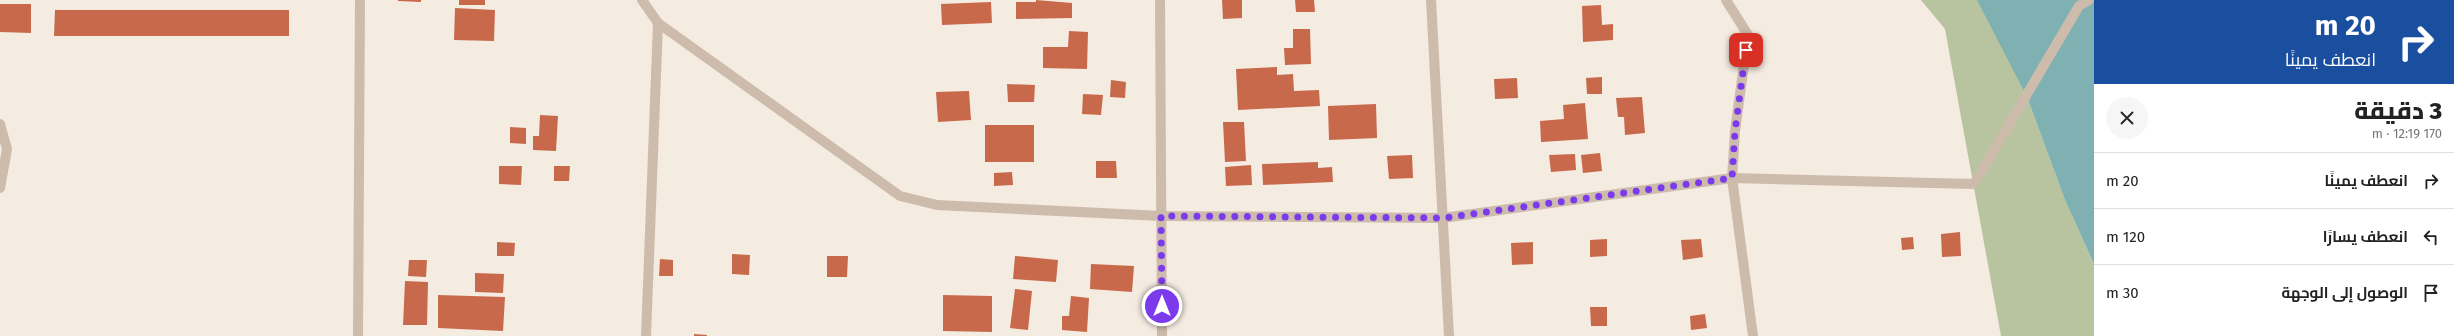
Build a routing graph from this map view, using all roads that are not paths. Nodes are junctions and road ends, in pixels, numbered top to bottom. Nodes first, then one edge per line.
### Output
1 (360, 0) edge
2 (642, 0) edge
3 (1160, 0) edge
4 (1431, 0) edge
5 (1726, 0) edge
6 (2089, 0) edge
7 (658, 23) junction
8 (0, 124) edge
9 (1732, 178) junction
10 (0, 188) edge
11 (1161, 216) junction
12 (1443, 218) junction
13 (358, 336) edge
14 (646, 336) edge
15 (1162, 336) edge
16 (1449, 336) edge
17 (1753, 336) edge

1 - 13 street
2 - 7 street
3 - 11 street
4 - 12 street
5 - 9 street
6 - 9 street
7 - 11 street
7 - 14 street
8 - 10 street
9 - 12 street
9 - 17 street
11 - 12 street
11 - 15 street
12 - 16 street

